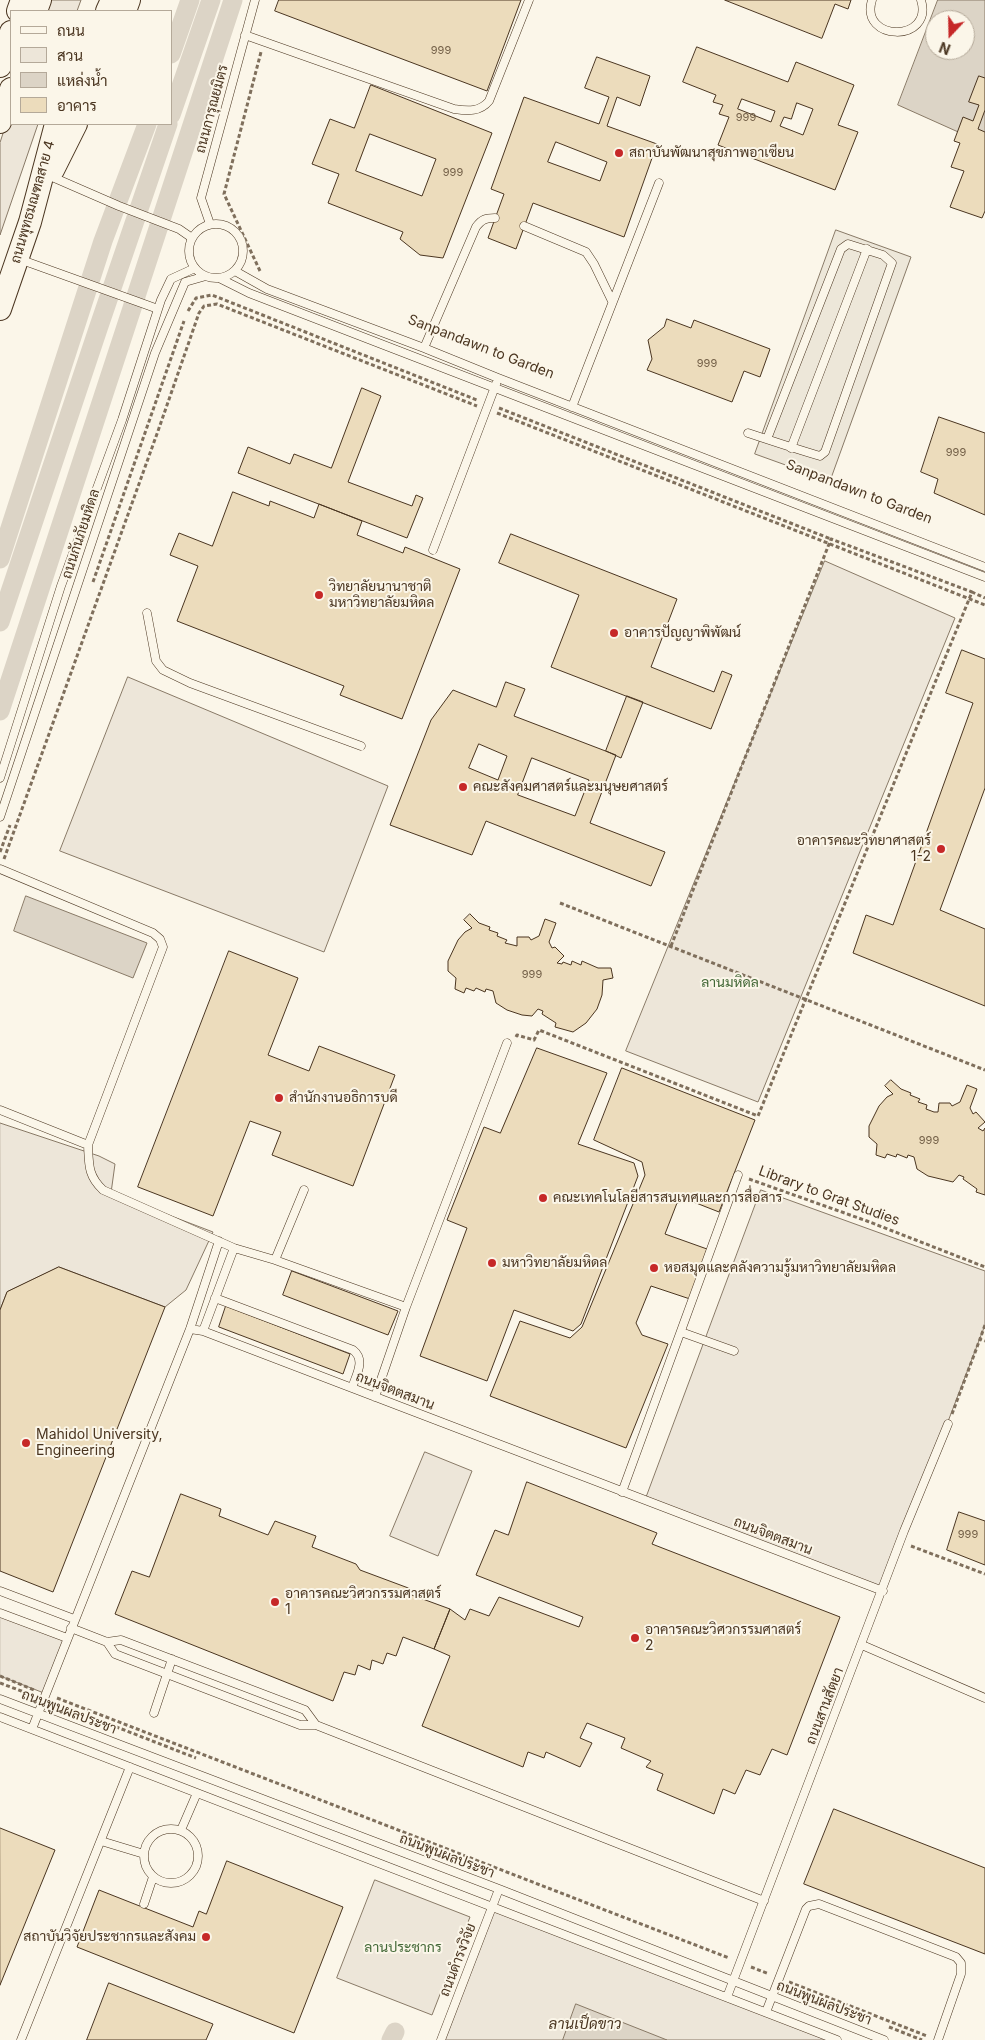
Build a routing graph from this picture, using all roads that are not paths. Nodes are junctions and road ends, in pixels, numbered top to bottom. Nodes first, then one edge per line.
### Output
1 (255, 0) edge
2 (529, 0) edge
3 (872, 0) edge
4 (921, 0) edge
5 (10, 35) edge
6 (245, 35) junction
7 (0, 66) edge
8 (10, 91) edge
9 (0, 122) edge
10 (57, 125) edge
11 (76, 125) edge
12 (50, 176) junction
13 (659, 183) dead end
14 (495, 218) dead end
15 (30, 222) junction
16 (210, 224) junction
17 (524, 226) dead end
18 (192, 238) junction
19 (866, 249) junction
20 (18, 259) junction
21 (195, 268) junction
22 (234, 271) junction
23 (206, 276) junction
24 (219, 278) junction
25 (612, 301) junction
26 (0, 309) edge
27 (158, 309) junction
28 (424, 348) junction
29 (498, 378) junction
30 (495, 388) junction
31 (572, 407) junction
32 (748, 433) dead end
33 (767, 439) junction
34 (790, 448) junction
35 (433, 550) dead end
36 (985, 567) edge
37 (985, 577) edge
38 (148, 613) dead end
39 (361, 746) dead end
40 (0, 778) edge
41 (0, 817) edge
42 (0, 869) edge
43 (511, 1044) road end
44 (0, 1110) edge
45 (88, 1145) junction
46 (738, 1175) road end
47 (304, 1190) dead end
48 (218, 1241) junction
49 (234, 1248) junction
50 (276, 1260) junction
51 (215, 1298) junction
52 (406, 1307) junction
53 (190, 1329) junction
54 (203, 1331) junction
55 (680, 1332) junction
56 (734, 1351) dead end
57 (352, 1388) junction
58 (375, 1397) junction
59 (948, 1424) road end
60 (622, 1492) junction
61 (0, 1591) edge
62 (883, 1591) junction
63 (0, 1613) edge
64 (74, 1619) junction
65 (71, 1628) junction
66 (67, 1638) junction
67 (107, 1642) junction
68 (862, 1645) junction
69 (172, 1659) junction
70 (167, 1674) junction
71 (985, 1698) edge
72 (0, 1699) edge
73 (37, 1713) junction
74 (154, 1713) dead end
75 (0, 1717) edge
76 (316, 1725) junction
77 (32, 1729) junction
78 (130, 1767) junction
79 (196, 1793) junction
80 (181, 1830) junction
81 (101, 1841) junction
82 (144, 1854) junction
83 (153, 1877) junction
84 (499, 1889) junction
85 (764, 1901) junction
86 (144, 1904) dead end
87 (492, 1906) junction
88 (733, 1981) junction
89 (772, 1996) junction
90 (727, 1997) junction
91 (766, 2012) junction
92 (21, 2040) edge
93 (441, 2040) edge
94 (837, 2040) edge
95 (884, 2040) edge
96 (938, 2040) edge

1 - 6 lane, ถนนการุณยมิตร
2 - 6 lane
3 - 4 lane
5 - 7 main road
6 - 16 lane, ถนนการุณยมิตร
8 - 9 main road
10 - 15 main road, ถนนพุทธมณฑลสาย 4
11 - 12 main road
12 - 15 main road
12 - 18 lane
13 - 25 lane
14 - 28 lane
15 - 20 main road, ถนนพุทธมณฑลสาย 4
16 - 18 lane
16 - 22 lane
17 - 25 lane
18 - 21 lane
19 - 33 lane
19 - 34 lane
19 - 34 lane
20 - 26 main road, ถนนพุทธมณฑลสาย 4
20 - 27 lane
21 - 23 lane
21 - 27 lane, ถนนกันภัยมหิดล
22 - 24 lane
22 - 28 lane
23 - 24 lane
23 - 41 lane, ถนนกันภัยมหิดล
24 - 30 lane
25 - 31 lane
27 - 40 lane, ถนนกันภัยมหิดล
28 - 29 lane
29 - 30 lane
29 - 31 lane
30 - 35 lane
30 - 37 lane
31 - 36 lane
32 - 33 lane
33 - 34 lane
38 - 39 lane
42 - 45 lane
43 - 52 lane
44 - 45 lane
45 - 48 lane
46 - 55 lane
47 - 50 lane
48 - 49 lane
48 - 53 lane
49 - 50 lane
49 - 51 lane
50 - 52 lane
51 - 54 lane
51 - 57 lane
52 - 58 lane
53 - 54 lane, ถนนจิตตสมาน
53 - 64 lane
54 - 57 lane, ถนนจิตตสมาน
55 - 56 lane
55 - 60 lane
57 - 58 lane, ถนนจิตตสมาน
58 - 60 lane, ถนนจิตตสมาน
59 - 62 lane, ถนนสานสัตยา
60 - 62 lane, ถนนจิตตสมาน
61 - 64 lane
62 - 68 lane, ถนนสานสัตยา
63 - 66 lane
64 - 65 lane
65 - 66 lane
65 - 67 lane
66 - 73 lane
67 - 69 lane
67 - 70 lane
68 - 71 lane
68 - 85 lane, ถนนสานสัตยา
69 - 70 lane
69 - 76 lane
70 - 74 lane
70 - 76 lane
72 - 73 lane, ถนนพูนผลประชา
73 - 77 lane
73 - 84 lane, ถนนพูนผลประชา
75 - 77 lane
76 - 85 lane
77 - 78 lane
78 - 79 lane
78 - 81 lane
79 - 80 lane
79 - 87 lane
80 - 82 lane
80 - 83 lane
81 - 82 lane
81 - 92 lane
82 - 83 lane
83 - 86 lane
84 - 87 lane, ถนนดำรงวิจัย
84 - 88 lane, ถนนพูนผลประชา
85 - 88 lane, ถนนสานสัตยา
87 - 90 lane
87 - 93 lane, ถนนดำรงวิจัย
88 - 89 lane, ถนนพูนผลประชา
88 - 90 lane, ถนนสานสัตยา
89 - 91 lane
89 - 95 lane, ถนนพูนผลประชา
89 - 96 lane
90 - 91 lane
91 - 94 lane

